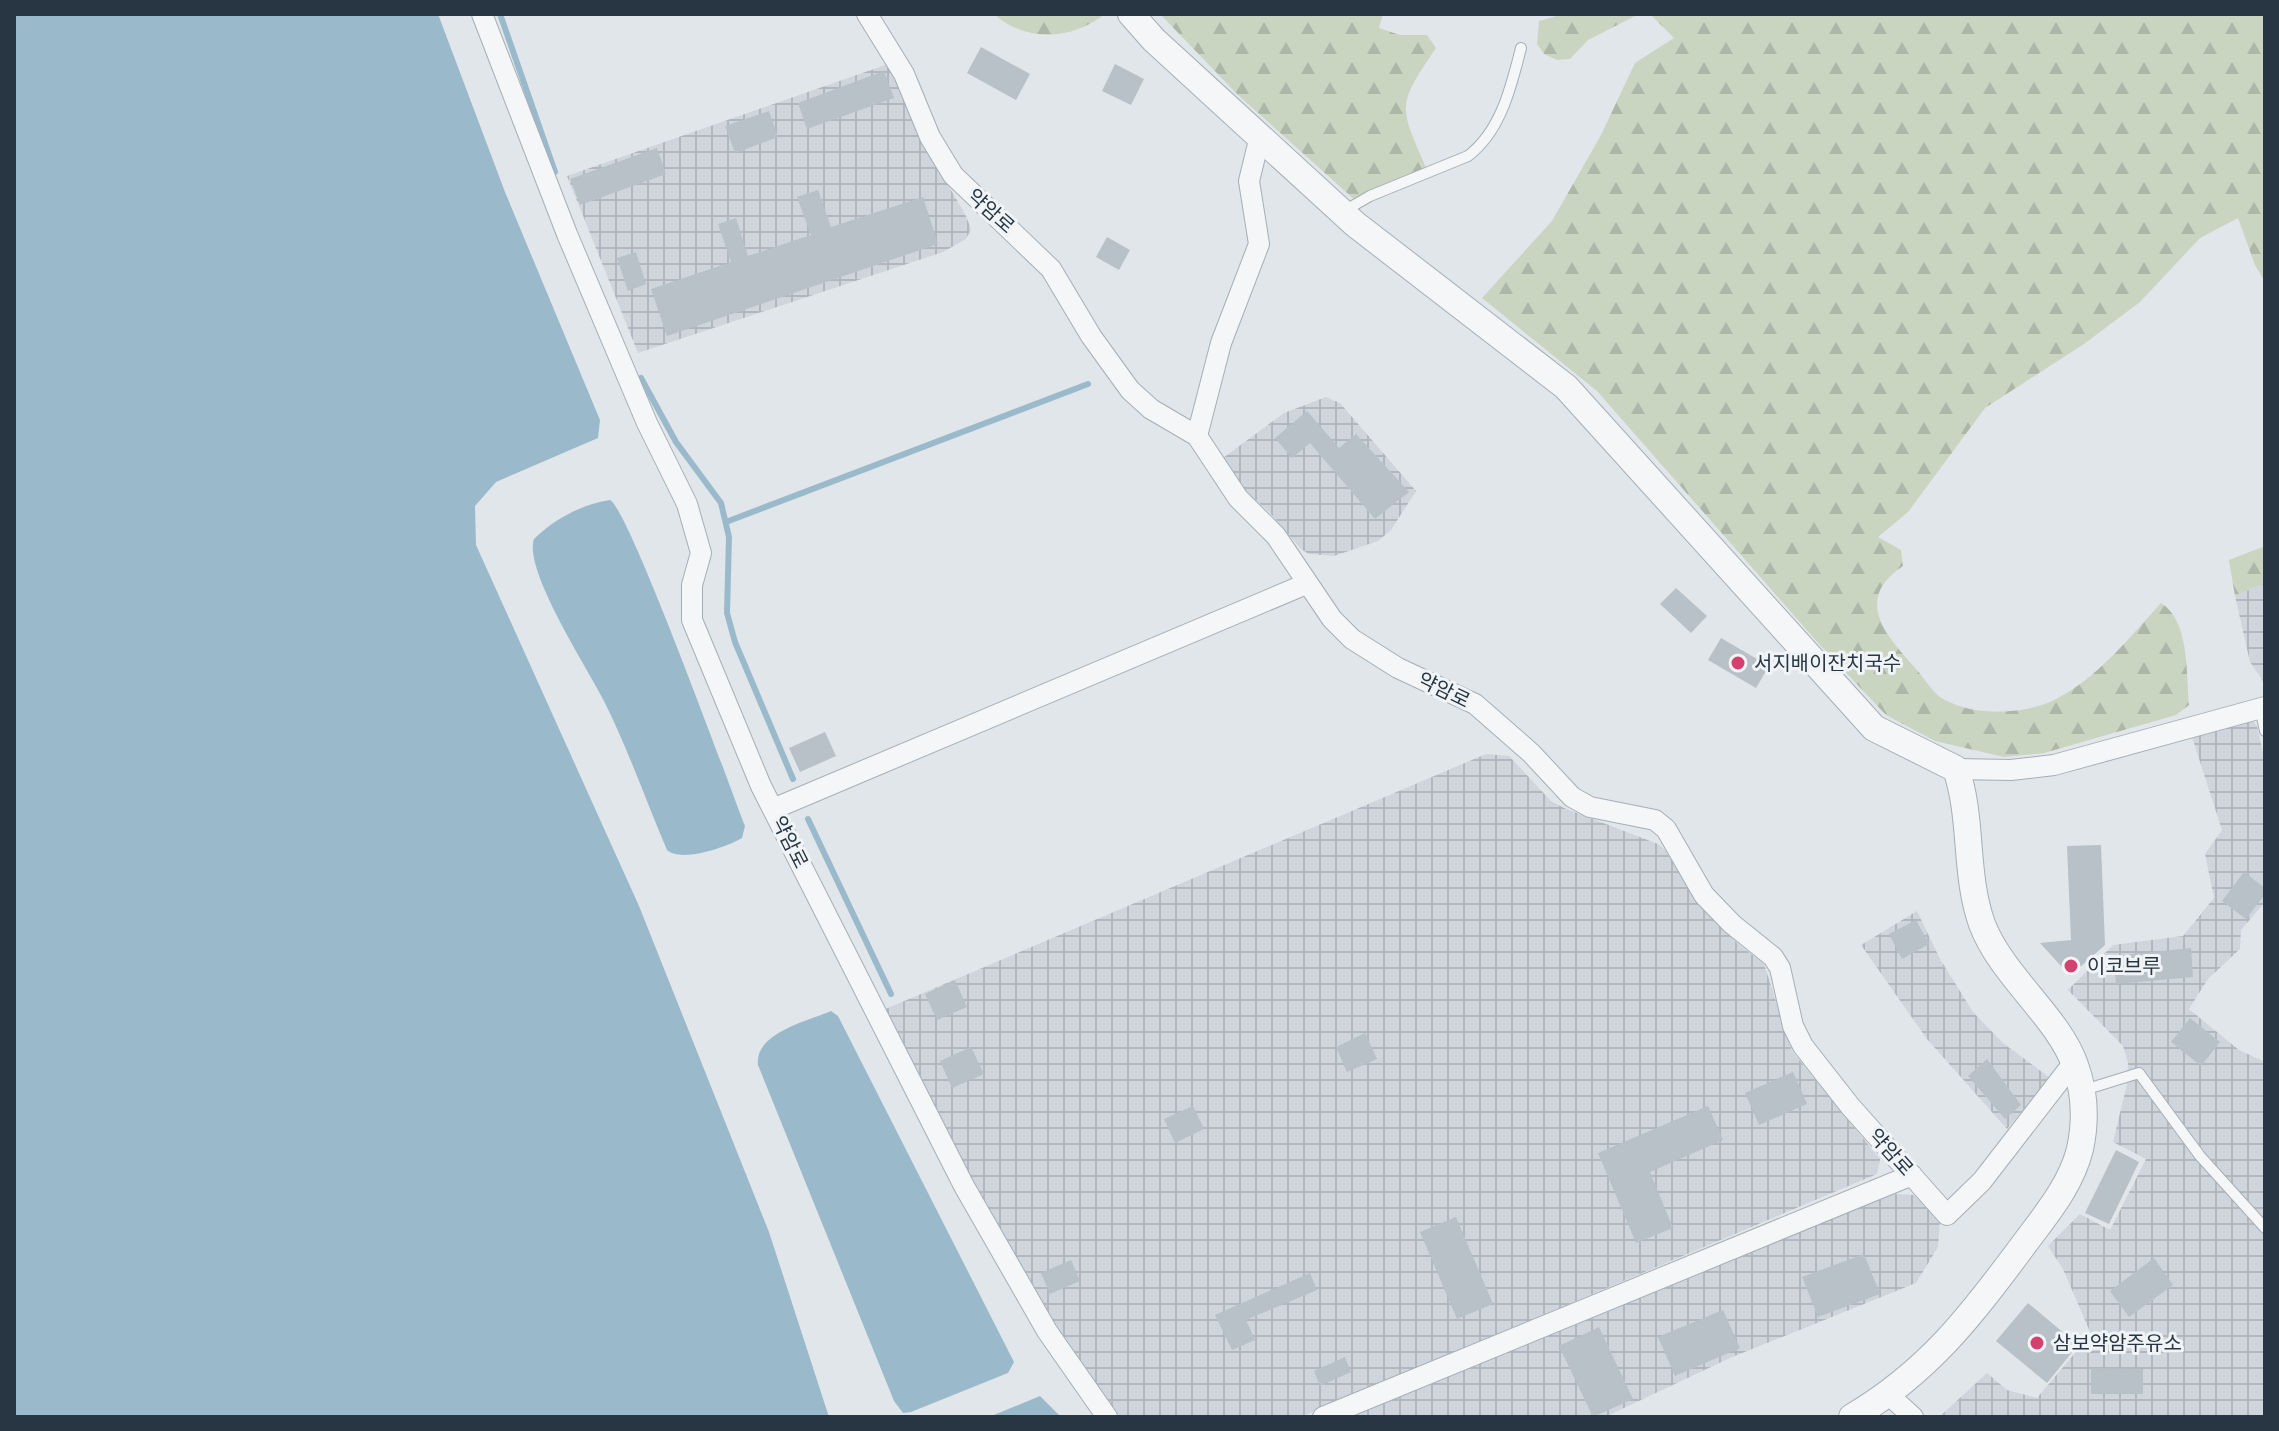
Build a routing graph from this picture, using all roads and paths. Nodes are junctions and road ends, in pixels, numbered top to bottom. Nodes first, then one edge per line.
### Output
1 (482, 14) edge
2 (867, 14) edge
3 (1131, 14) edge
4 (1521, 48) dead end
5 (1260, 136) junction
6 (1342, 212) junction
7 (1197, 436) junction
8 (1306, 584) junction
9 (2262, 707) edge
10 (2265, 731) edge
11 (1956, 769) junction
12 (773, 809) junction
13 (2074, 1062) junction
14 (2082, 1091) junction
15 (1912, 1175) junction
16 (2265, 1228) edge
17 (1889, 1395) junction
18 (1107, 1417) edge
19 (1323, 1417) edge
20 (1852, 1417) edge
21 (1913, 1417) edge

1 - 12 street, 약암로
2 - 7 street, 약암로
3 - 5 street
4 - 6 lane
5 - 6 street
5 - 7 street
6 - 11 street
7 - 8 street, 약암로
8 - 12 street
8 - 15 street, 약암로
9 - 10 lane
9 - 11 street
11 - 13 street
12 - 18 street, 약암로
13 - 14 street
13 - 15 street, 약암로
14 - 16 lane
14 - 17 street
15 - 19 street
17 - 20 street
17 - 21 street

